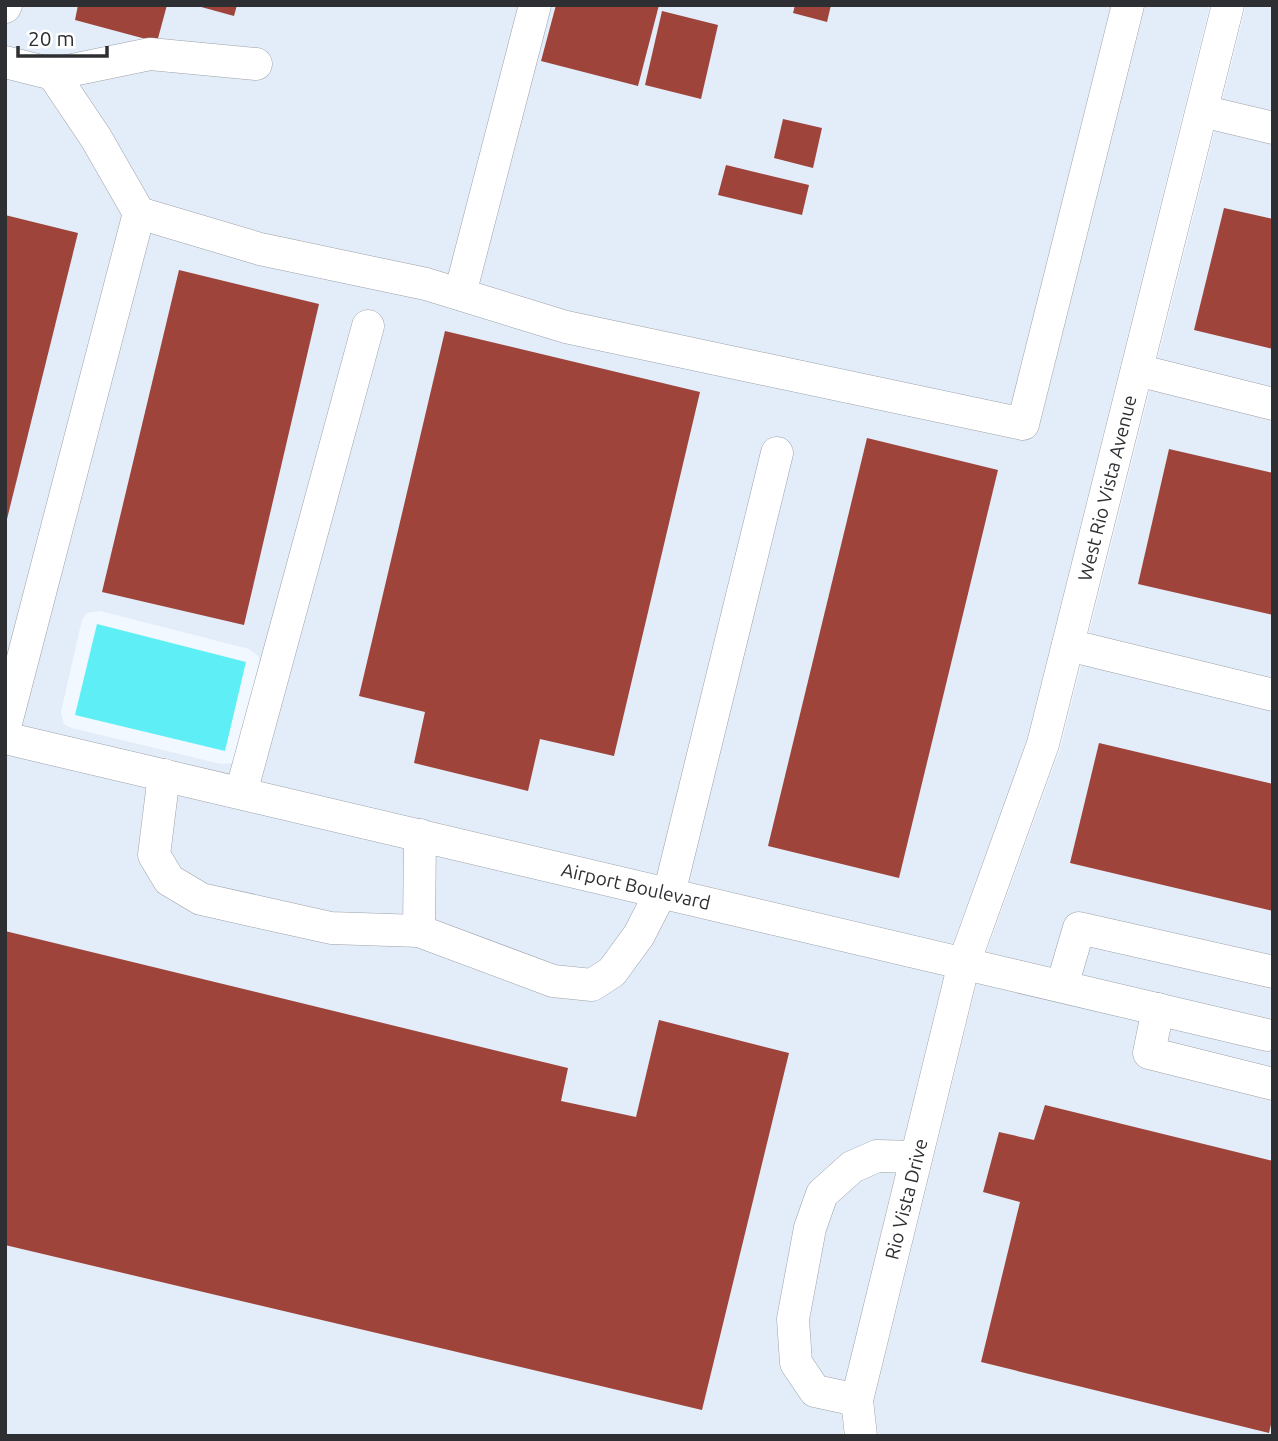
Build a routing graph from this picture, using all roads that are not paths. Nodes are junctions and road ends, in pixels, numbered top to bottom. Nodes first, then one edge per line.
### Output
1 (535, 5) edge
2 (1128, 5) edge
3 (1228, 5) edge
4 (5, 62) edge
5 (256, 64) dead end
6 (54, 74) junction
7 (1202, 111) junction
8 (1273, 128) edge
9 (139, 213) junction
10 (460, 295) junction
11 (368, 326) dead end
12 (1137, 370) junction
13 (1273, 404) edge
14 (777, 453) dead end
15 (1068, 645) junction
16 (12, 675) edge
17 (1273, 695) edge
18 (5, 727) edge
19 (5, 738) edge
20 (164, 775) junction
21 (241, 793) junction
22 (420, 835) junction
23 (665, 893) junction
24 (419, 931) junction
25 (964, 963) junction
26 (1273, 972) edge
27 (1062, 986) junction
28 (1158, 1009) junction
29 (1266, 1035) dead end
30 (1273, 1084) edge
31 (916, 1157) junction
32 (857, 1400) junction
33 (861, 1436) edge

1 - 10 street
2 - 10 street
3 - 7 street, West Rio Vista Avenue
4 - 6 street
5 - 6 street
6 - 9 street
7 - 8 street
7 - 12 street, West Rio Vista Avenue
9 - 10 street
9 - 16 street
11 - 21 street
12 - 13 street
12 - 15 street, West Rio Vista Avenue
14 - 23 street
15 - 17 street
15 - 25 street, West Rio Vista Avenue
16 - 18 street
19 - 20 street, Airport Boulevard
20 - 21 street, Airport Boulevard
20 - 24 street
21 - 22 street, Airport Boulevard
22 - 23 street, Airport Boulevard
22 - 24 street
23 - 24 street
23 - 25 street, Airport Boulevard
25 - 27 street, Airport Boulevard
25 - 31 street, Rio Vista Drive
26 - 27 street
27 - 28 street, Airport Boulevard
28 - 29 street, Airport Boulevard
28 - 30 street
31 - 32 street, Rio Vista Drive
31 - 32 street
32 - 33 street, Rio Vista Drive

